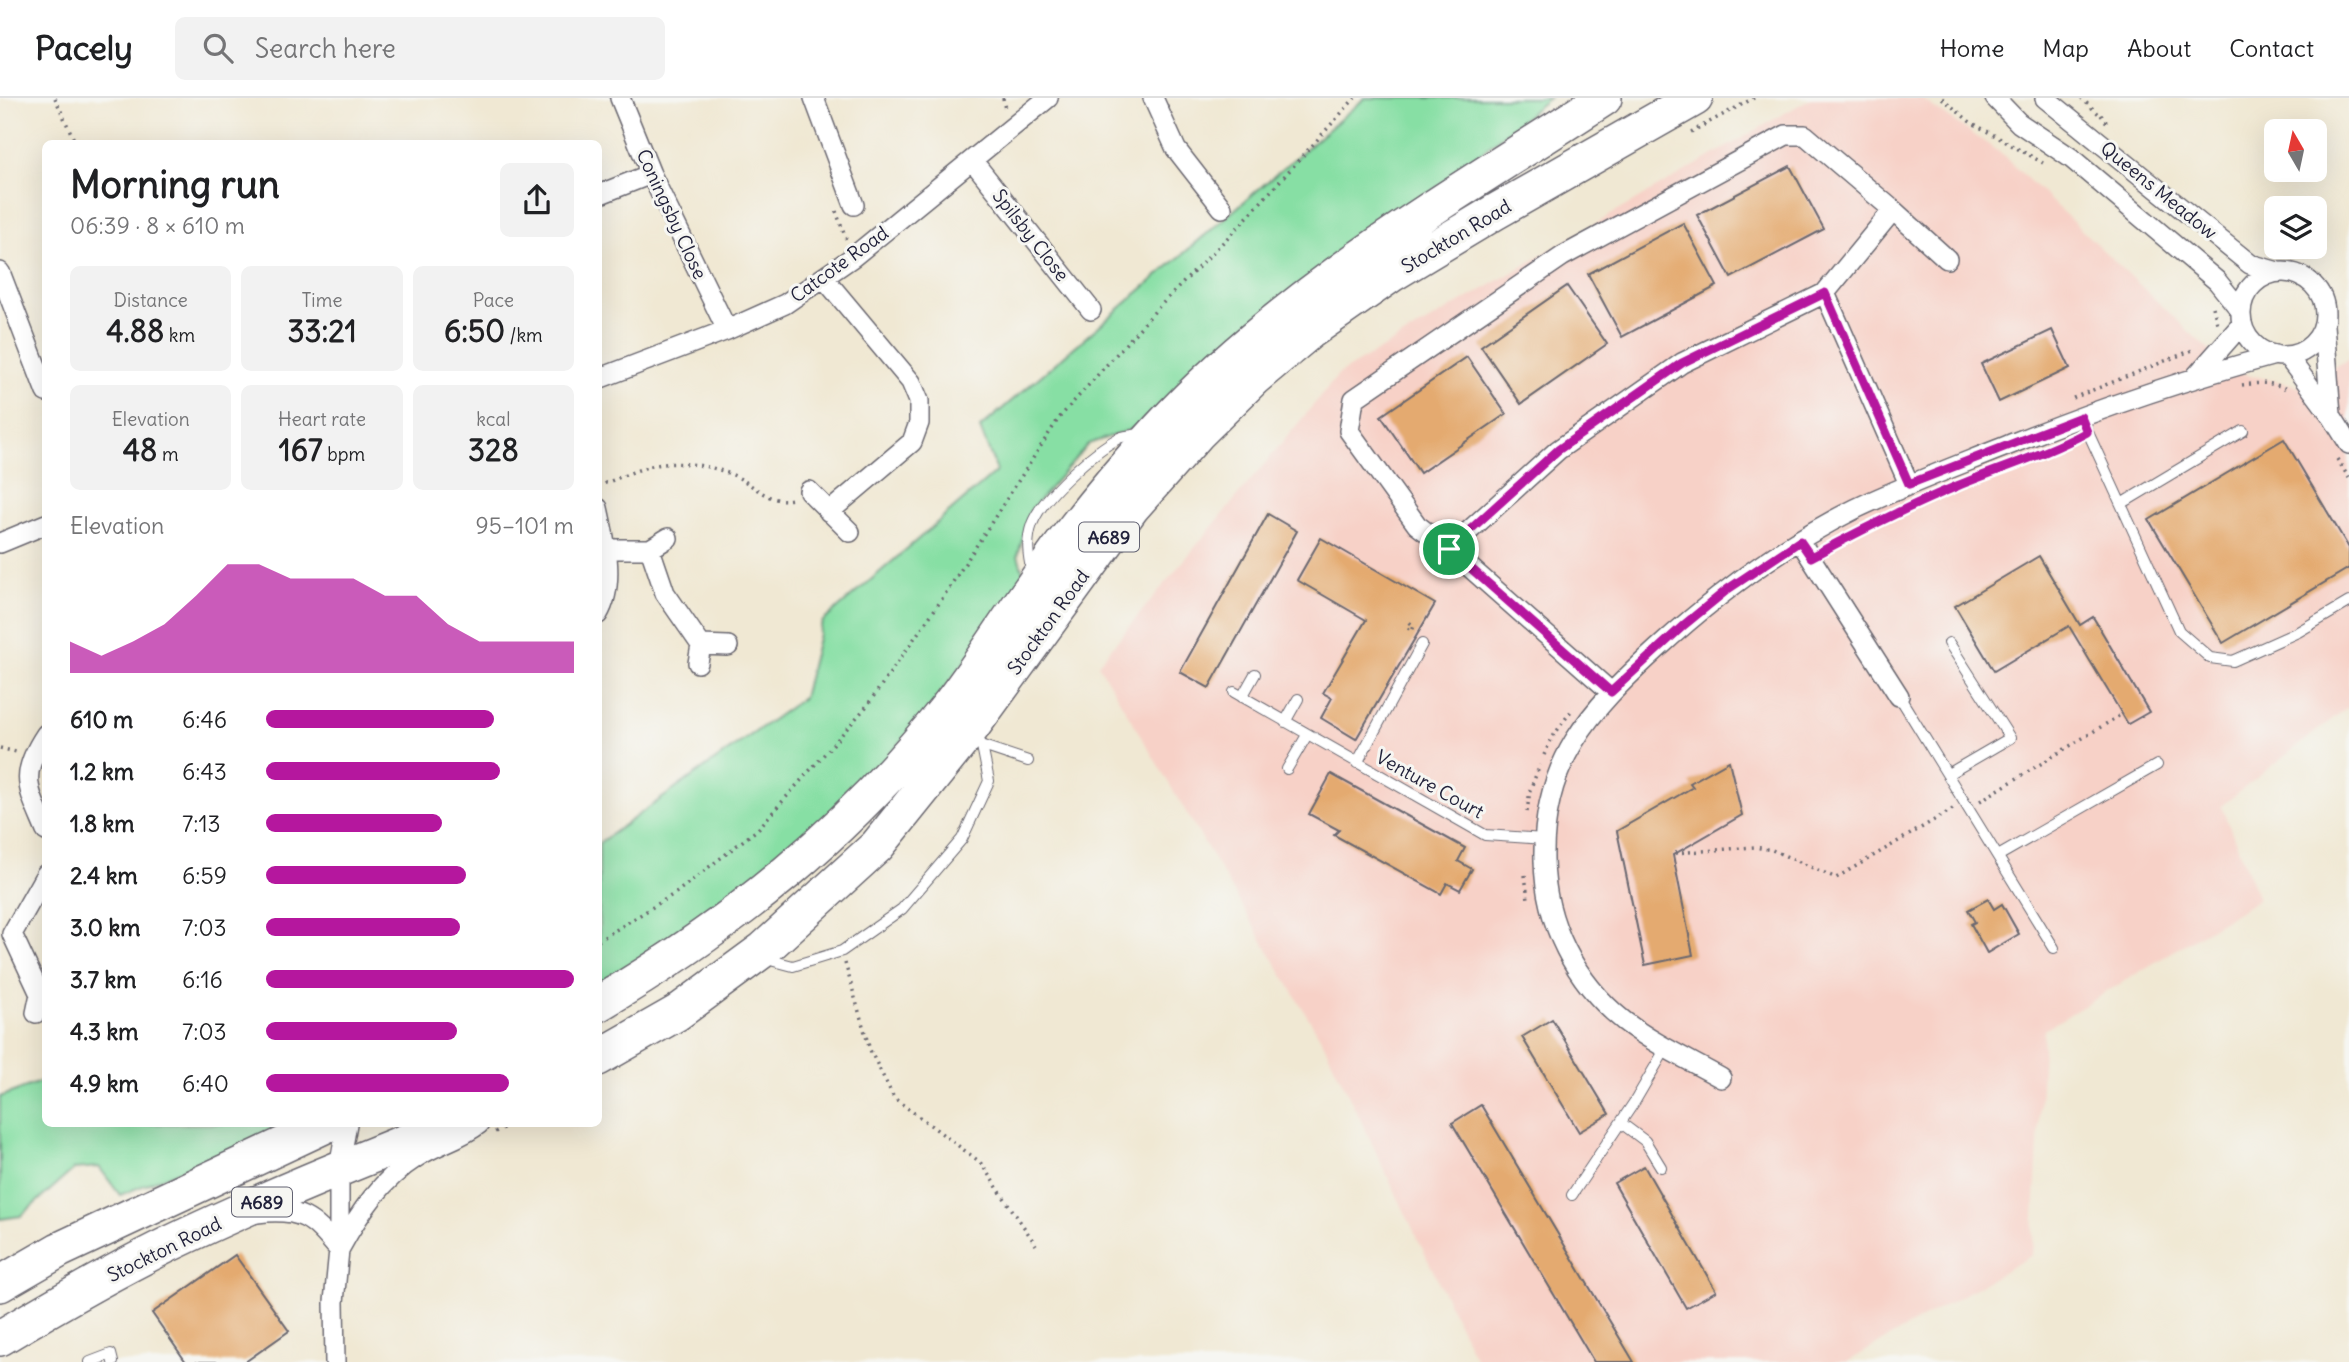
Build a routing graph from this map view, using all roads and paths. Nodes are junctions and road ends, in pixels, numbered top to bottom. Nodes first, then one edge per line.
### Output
1 (55, 98) edge
2 (620, 98) edge
3 (814, 98) edge
4 (1048, 98) edge
5 (1153, 98) edge
6 (1355, 98) edge
7 (1604, 98) edge
8 (1695, 98) edge
9 (1754, 98) edge
10 (1942, 98) edge
11 (1981, 98) edge
12 (1995, 98) edge
13 (2045, 98) edge
14 (2019, 123) junction
15 (1689, 133) dead end
16 (74, 140) edge
17 (2071, 158) junction
18 (972, 160) junction
19 (651, 174) junction
20 (602, 193) edge
21 (854, 205) joint
22 (1223, 208) dead end
23 (1893, 210) junction
24 (853, 257) junction
25 (1947, 259) dead end
26 (0, 272) edge
27 (2278, 272) junction
28 (824, 278) junction
29 (1825, 293) junction
30 (1091, 310) dead end
31 (2242, 318) junction
32 (2324, 325) junction
33 (727, 330) junction
34 (2281, 355) junction
35 (2196, 376) junction
36 (602, 377) edge
37 (42, 381) edge
38 (2233, 386) dead end
39 (2293, 393) dead end
40 (2331, 415) junction
41 (2081, 417) junction
42 (2243, 431) dead end
43 (2340, 447) edge
44 (2349, 478) edge
45 (602, 484) edge
46 (1909, 484) junction
47 (809, 491) joint
48 (1932, 497) dead end
49 (2121, 504) junction
50 (829, 512) junction
51 (42, 526) edge
52 (602, 526) edge
53 (850, 533) dead end
54 (668, 538) dead end
55 (0, 543) edge
56 (607, 549) junction
57 (650, 549) junction
58 (1449, 549) junction
59 (1806, 549) junction
60 (2349, 601) edge
61 (602, 607) edge
62 (1409, 622) dead end
63 (1408, 628) dead end
64 (1949, 643) dead end
65 (1422, 644) dead end
66 (728, 646) dead end
67 (1255, 674) dead end
68 (1611, 692) junction
69 (1899, 696) joint
70 (1298, 699) dead end
71 (2122, 714) dead end
72 (1285, 722) junction
73 (1307, 735) junction
74 (42, 740) edge
75 (973, 742) junction
76 (1028, 761) dead end
77 (1357, 763) junction
78 (2157, 765) dead end
79 (1287, 769) dead end
80 (1948, 774) junction
81 (1968, 808) junction
82 (42, 821) edge
83 (1544, 839) junction
84 (1675, 853) dead end
85 (1998, 856) junction
86 (42, 881) edge
87 (602, 939) edge
88 (2054, 948) dead end
89 (764, 949) junction
90 (842, 951) junction
91 (602, 1002) edge
92 (36, 1013) dead end
93 (1666, 1048) junction
94 (602, 1056) edge
95 (1721, 1078) dead end
96 (1620, 1123) junction
97 (322, 1127) edge
98 (346, 1127) edge
99 (442, 1127) edge
100 (485, 1128) edge
101 (1661, 1167) dead end
102 (339, 1168) junction
103 (1572, 1195) dead end
104 (233, 1215) junction
105 (1036, 1245) dead end
106 (339, 1250) junction
107 (0, 1284) edge
108 (0, 1338) edge
109 (90, 1362) edge
110 (113, 1362) edge
111 (335, 1362) edge

1 - 16 path
2 - 19 street, Coningsby Close
3 - 21 street
4 - 18 street, Catcote Road
5 - 22 street
6 - 87 path
7 - 91 highway, Stockton Road / A689
8 - 75 highway, Stockton Road / A689
9 - 15 path
10 - 17 path
11 - 14 street, Queens Meadow
12 - 14 street, Queens Meadow
13 - 27 street, Queens Meadow
14 - 17 street, Queens Meadow
17 - 31 street, Queens Meadow
18 - 24 street, Catcote Road
18 - 30 street, Spilsby Close
19 - 20 street
19 - 33 street, Coningsby Close
21 - 24 path
23 - 25 street
23 - 29 street
23 - 58 street
24 - 28 street, Catcote Road
26 - 37 street
27 - 31 street
27 - 32 street, Queens Meadow
28 - 33 street, Catcote Road
28 - 50 street
29 - 46 street
29 - 58 street
31 - 34 street, Queens Meadow
31 - 35 street
32 - 34 street
32 - 40 street, Queens Meadow
33 - 36 street, Catcote Road
34 - 35 street
34 - 40 street, Queens Meadow
35 - 41 street
38 - 39 path
40 - 43 street, Queens Meadow
41 - 46 street
41 - 49 lane
42 - 49 lane
43 - 44 path
45 - 47 path
46 - 59 street
47 - 50 street
48 - 59 path
49 - 60 lane
50 - 53 street
51 - 55 street
52 - 56 street
54 - 57 street
56 - 57 street
56 - 61 street
57 - 66 street
58 - 68 street
59 - 68 street
59 - 69 street
62 - 63 path
64 - 80 lane
65 - 77 lane, Venture Court
67 - 72 lane, Venture Court
68 - 83 street
69 - 80 lane
70 - 72 lane
71 - 81 path
72 - 73 lane, Venture Court
73 - 77 lane, Venture Court
73 - 79 lane
74 - 82 street
75 - 76 lane
75 - 89 highway, Stockton Road / A689
75 - 90 lane
77 - 83 lane, Venture Court
78 - 85 lane
80 - 81 lane
81 - 84 path
81 - 85 lane
83 - 93 street
85 - 88 lane
86 - 92 street
89 - 90 lane
89 - 94 highway, Stockton Road / A689
90 - 105 path
93 - 95 street
93 - 96 lane
96 - 101 lane
96 - 103 lane
97 - 107 highway, A689
98 - 102 street
99 - 102 highway, Stockton Road / A689
100 - 106 street
102 - 104 highway, Stockton Road / A689
102 - 106 street
104 - 106 street
104 - 108 highway, Stockton Road / A689
106 - 111 street
109 - 110 lane

